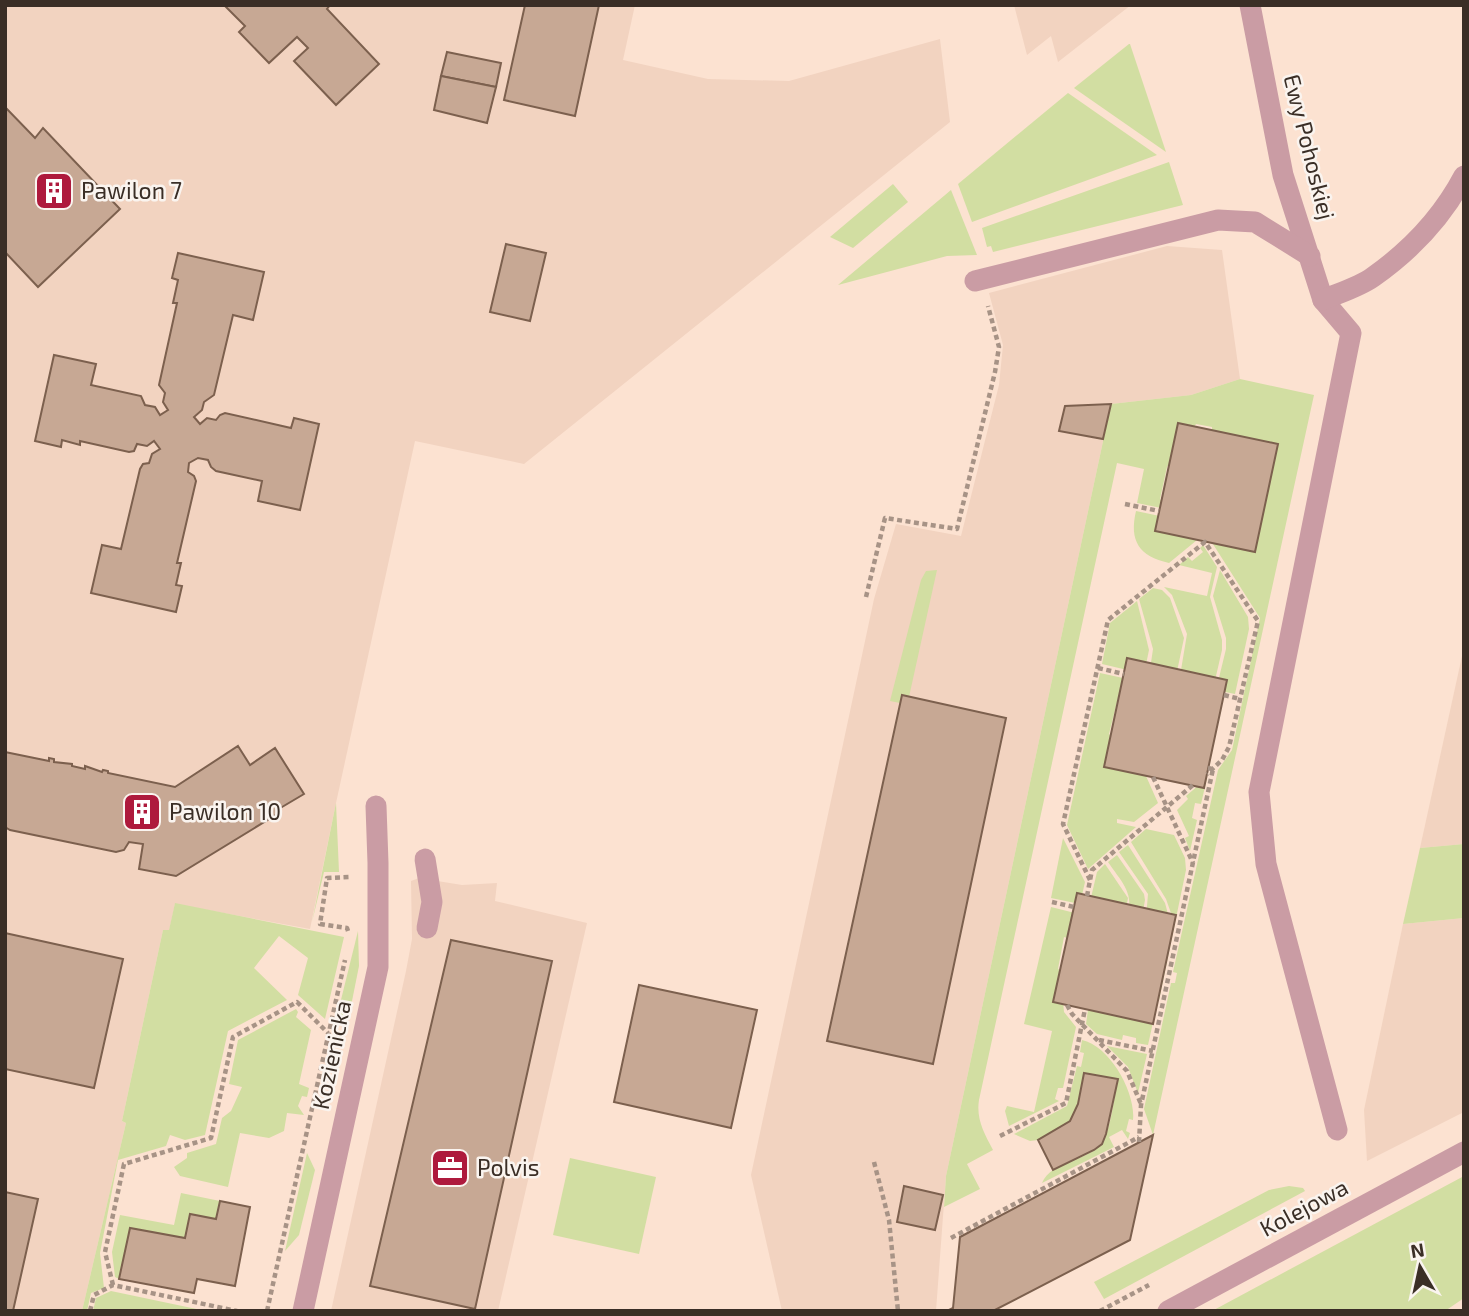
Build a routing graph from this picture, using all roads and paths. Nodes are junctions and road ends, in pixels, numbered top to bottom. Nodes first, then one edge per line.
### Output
1 (1250, 5) edge
2 (1464, 176) edge
3 (1310, 256) junction
4 (978, 280) joint
5 (1323, 300) junction
6 (1125, 504) dead end
7 (1159, 512) dead end
8 (866, 597) dead end
9 (1098, 668) junction
10 (1124, 674) dead end
11 (1224, 695) dead end
12 (1240, 699) junction
13 (1153, 777) dead end
14 (1193, 785) dead end
15 (376, 806) dead end
16 (1168, 807) junction
17 (425, 859) dead end
18 (1194, 863) junction
19 (350, 864) dead end
20 (1090, 880) junction
21 (1087, 896) dead end
22 (1052, 902) dead end
23 (1074, 907) dead end
24 (427, 928) dead end
25 (351, 937) dead end
26 (348, 950) dead end
27 (1068, 1005) dead end
28 (1085, 1009) dead end
29 (1082, 1024) junction
30 (328, 1033) junction
31 (1097, 1039) junction
32 (1153, 1051) junction
33 (1141, 1105) junction
34 (1337, 1129) dead end
35 (1000, 1136) dead end
36 (1464, 1152) edge
37 (874, 1161) dead end
38 (951, 1238) dead end
39 (113, 1285) junction
40 (90, 1311) edge
41 (237, 1311) edge
42 (267, 1311) edge
43 (303, 1311) edge
44 (898, 1311) edge
45 (1168, 1311) edge

1 - 3 street, Ewy Pohoskiej
2 - 5 street
3 - 4 street
3 - 5 street, Ewy Pohoskiej
4 - 8 path
5 - 34 street
6 - 7 path
9 - 10 path
9 - 12 path
9 - 20 path
11 - 12 path
12 - 18 path
13 - 16 path
14 - 16 path
15 - 43 street, Kozienicka
16 - 18 path
16 - 20 path
17 - 24 street
18 - 32 path
19 - 25 path
20 - 21 path
22 - 23 path
26 - 30 path
27 - 29 path
28 - 29 path
29 - 31 path
29 - 35 path
30 - 39 path
30 - 42 path
31 - 32 path
31 - 33 path
32 - 33 path
33 - 38 path
36 - 45 street, Kolejowa
37 - 44 path
39 - 40 path
39 - 41 path

